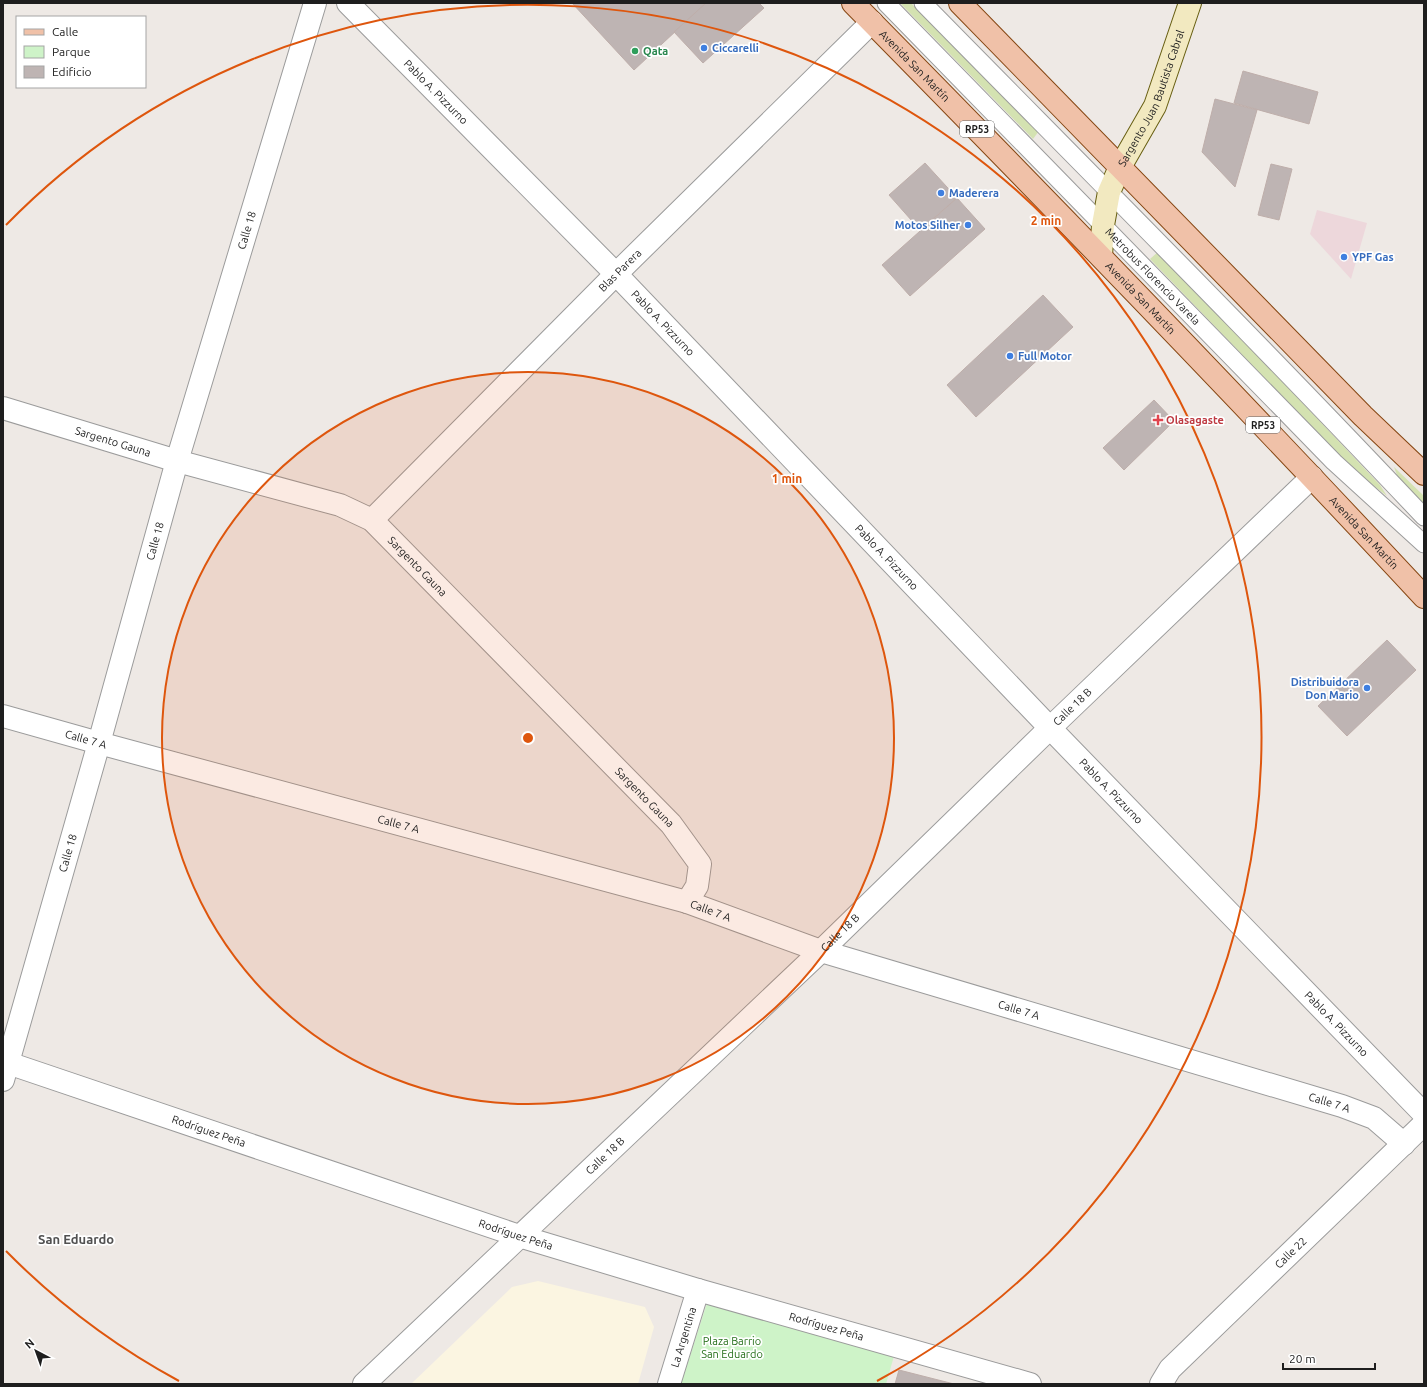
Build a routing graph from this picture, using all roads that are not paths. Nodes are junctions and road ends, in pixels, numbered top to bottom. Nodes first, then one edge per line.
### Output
1 (315, 3) edge
2 (348, 3) edge
3 (853, 3) edge
4 (886, 3) edge
5 (923, 3) edge
6 (960, 3) edge
7 (1190, 3) edge
8 (872, 22) junction
9 (1120, 167) junction
10 (1109, 192) junction
11 (1103, 225) junction
12 (1101, 256) junction
13 (616, 274) junction
14 (3, 408) edge
15 (177, 461) junction
16 (1424, 474) edge
17 (1312, 477) junction
18 (1424, 517) edge
19 (372, 520) junction
20 (1424, 544) edge
21 (1424, 597) edge
22 (3, 716) edge
23 (1050, 728) junction
24 (99, 743) junction
25 (687, 902) junction
26 (820, 951) junction
27 (6, 1072) edge
28 (1424, 1114) edge
29 (1424, 1124) edge
30 (1404, 1144) junction
31 (519, 1236) junction
32 (698, 1290) junction
33 (364, 1384) edge
34 (670, 1384) edge
35 (1030, 1384) edge
36 (1161, 1384) edge

1 - 15 street, Calle 18
2 - 13 street, Pablo A. Pizzurno
3 - 8 main road, Avenida San Martín / RP53
4 - 11 lane, Metrobus Florencio Varela
5 - 10 lane
6 - 9 main road
7 - 9 street, Sargento Juan Bautista Cabral
8 - 12 main road, Avenida San Martín / RP53
8 - 13 street, Blas Parera
9 - 10 street, Sargento Juan Bautista Cabral
9 - 16 main road
10 - 11 street, Sargento Juan Bautista Cabral
10 - 18 lane
11 - 12 street, Sargento Juan Bautista Cabral
11 - 20 lane, Metrobus Florencio Varela
12 - 17 main road, Avenida San Martín / RP53
13 - 19 street, Blas Parera
13 - 23 street, Pablo A. Pizzurno
14 - 15 street, Sargento Gauna
15 - 19 street, Sargento Gauna
15 - 24 street, Calle 18
17 - 21 main road, Avenida San Martín / RP53
17 - 23 street, Calle 18 B
19 - 25 street, Sargento Gauna
22 - 24 street, Calle 7 A
23 - 26 street, Calle 18 B
23 - 28 street, Pablo A. Pizzurno
24 - 25 street, Calle 7 A
24 - 27 street, Calle 18
25 - 26 street, Calle 7 A
26 - 30 street, Calle 7 A
26 - 31 street, Calle 18 B
27 - 31 street, Rodríguez Peña
29 - 30 street, Calle 22
30 - 36 street, Calle 22
31 - 32 street, Rodríguez Peña
31 - 33 street, Calle 18 B
32 - 34 street, La Argentina
32 - 35 street, Rodríguez Peña

